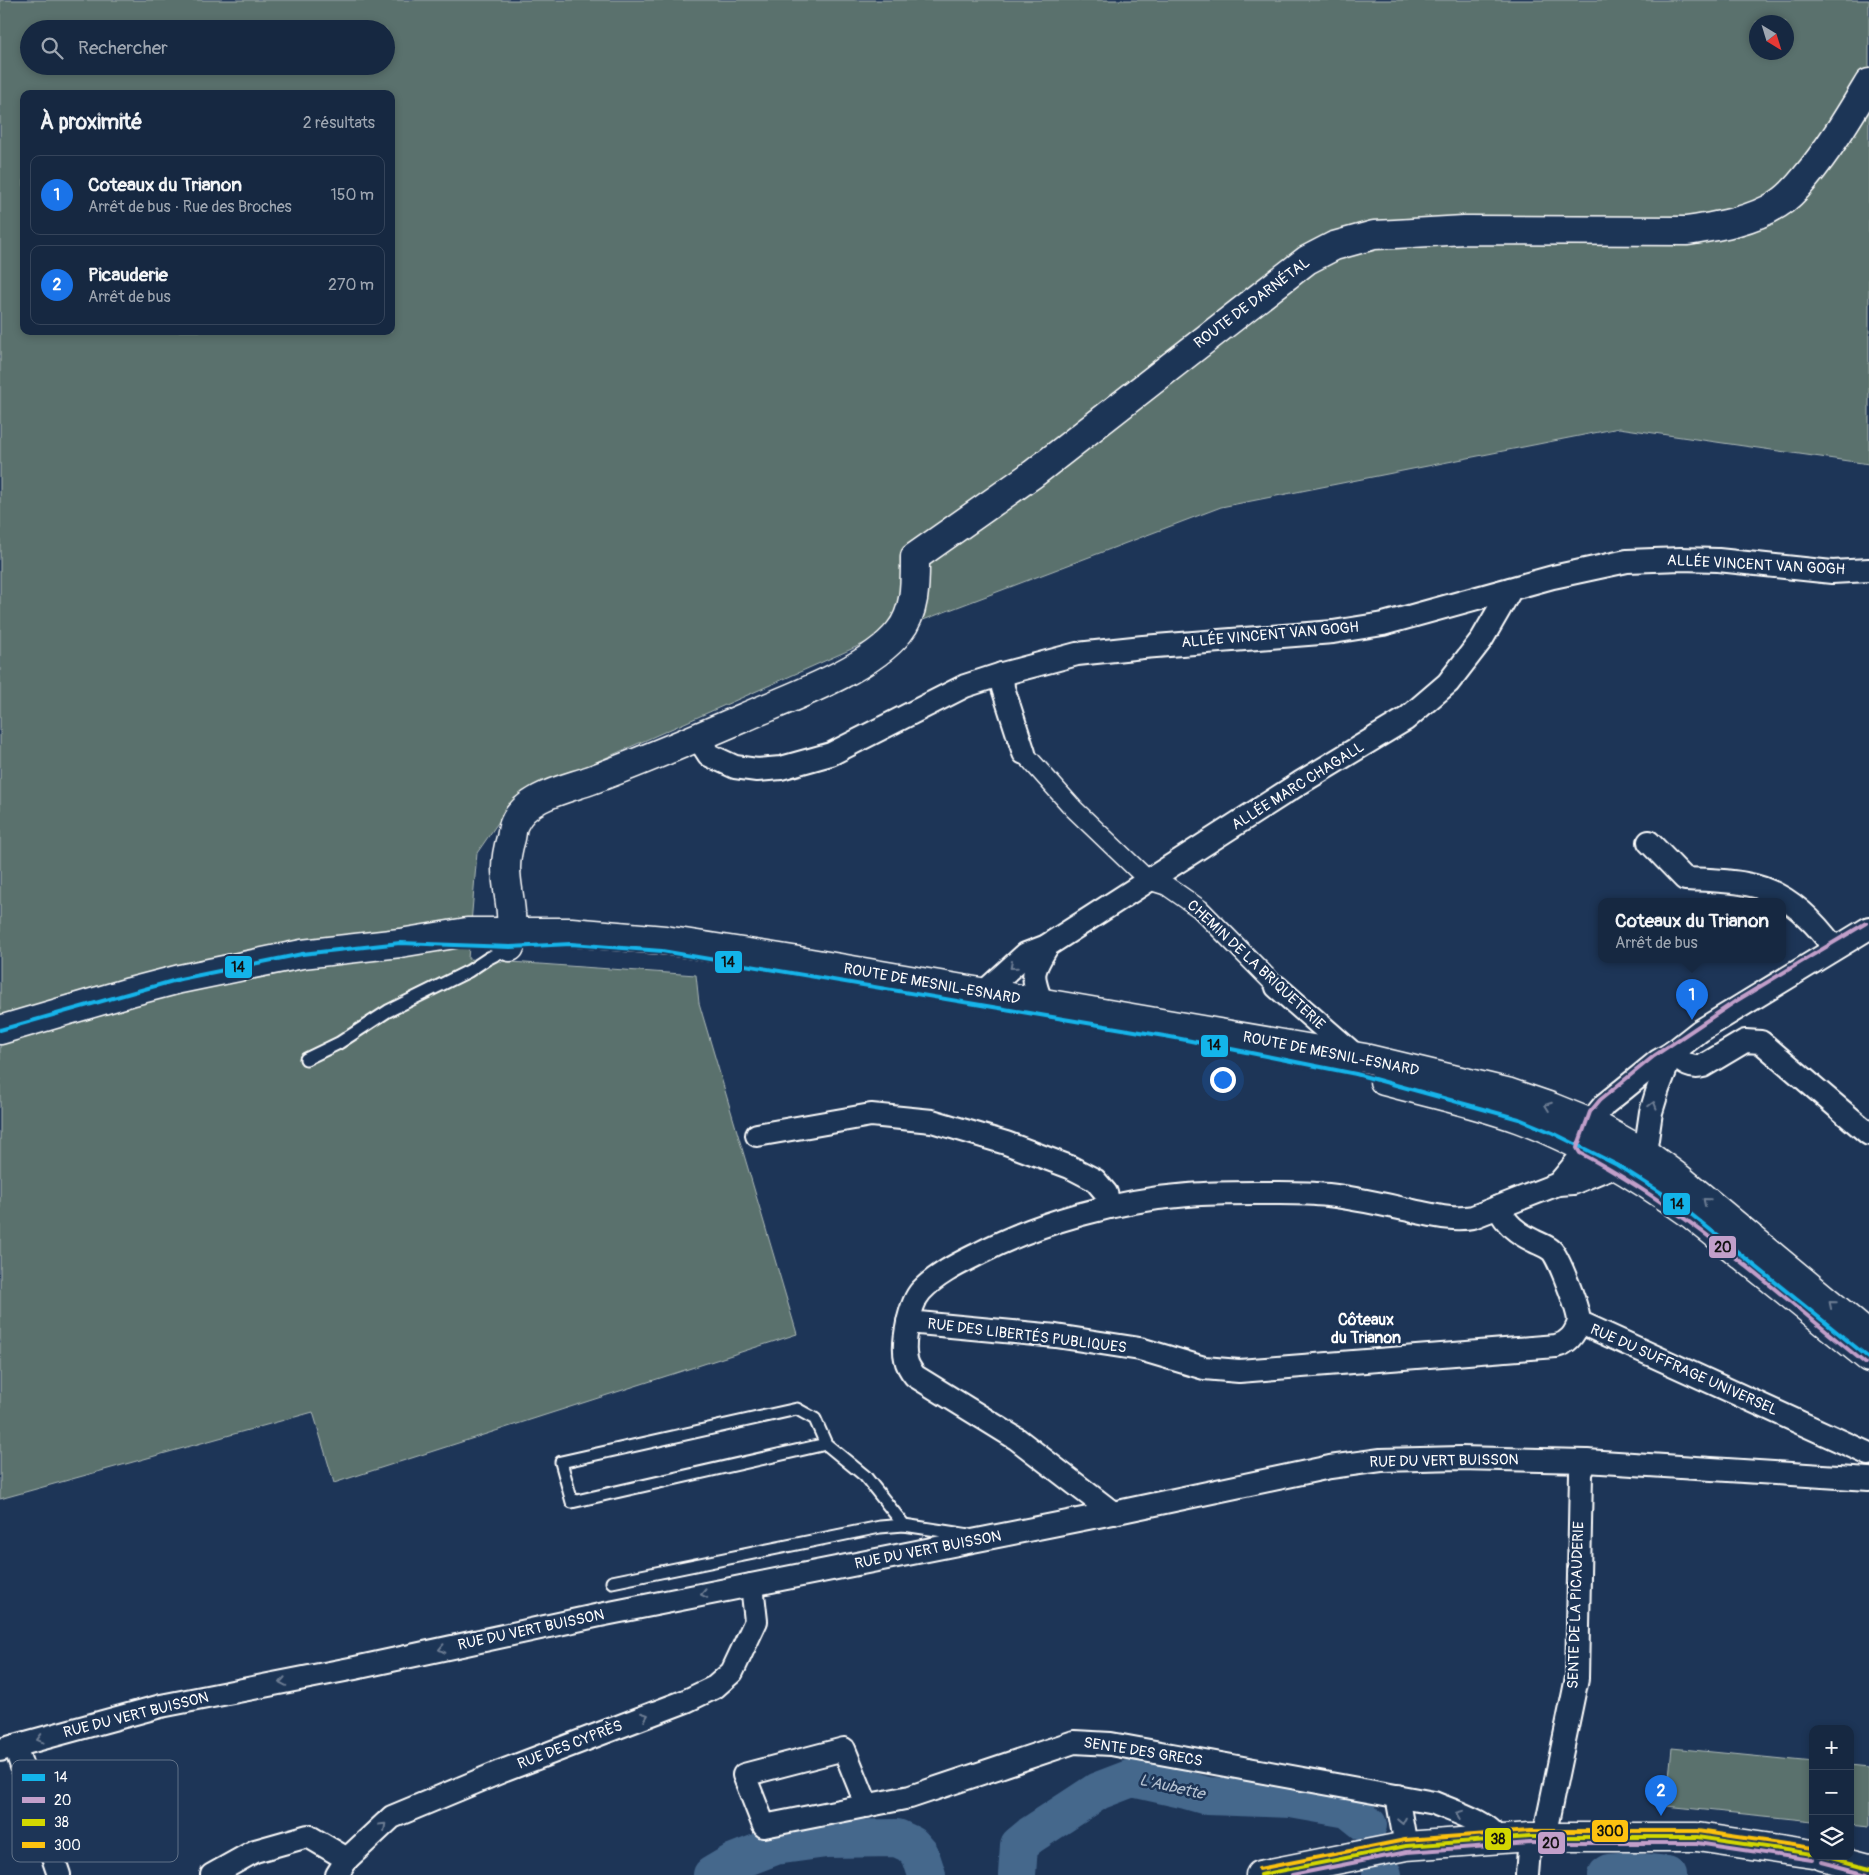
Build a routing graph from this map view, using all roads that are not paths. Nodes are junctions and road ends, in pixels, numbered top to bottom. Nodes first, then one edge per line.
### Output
1 (1869, 83) edge
2 (1869, 570) edge
3 (1511, 589) junction
4 (1002, 674) junction
5 (698, 738) junction
6 (1024, 754) joint
7 (1649, 842) dead end
8 (1148, 880) junction
9 (1782, 898) edge
10 (1786, 901) edge
11 (1869, 928) edge
12 (510, 939) junction
13 (1048, 945) junction
14 (1834, 948) junction
15 (1277, 987) joint
16 (983, 993) junction
17 (1042, 1003) junction
18 (0, 1030) edge
19 (1672, 1053) junction
20 (1356, 1056) junction
21 (306, 1059) dead end
22 (1869, 1134) edge
23 (758, 1135) dead end
24 (1588, 1136) junction
25 (1644, 1152) junction
26 (1617, 1165) junction
27 (1558, 1184) junction
28 (1110, 1207) junction
29 (1498, 1207) junction
30 (908, 1322) junction
31 (1579, 1322) junction
32 (1869, 1336) edge
33 (1869, 1358) edge
34 (826, 1444) junction
35 (1869, 1454) edge
36 (1586, 1461) junction
37 (1869, 1479) edge
38 (1113, 1513) junction
39 (904, 1525) junction
40 (990, 1538) junction
41 (612, 1582) dead end
42 (752, 1585) junction
43 (7, 1748) edge
44 (12, 1760) edge
45 (1397, 1796) junction
46 (867, 1806) junction
47 (1537, 1837) junction
48 (1498, 1840) junction
49 (1406, 1846) junction
50 (1809, 1853) edge
51 (1838, 1860) edge
52 (54, 1862) edge
53 (342, 1867) edge
54 (1869, 1868) edge
55 (59, 1875) edge
56 (212, 1875) edge
57 (1260, 1875) edge
58 (1527, 1875) edge

1 - 5 main road, ROUTE DE DARNÉTAL
2 - 3 street, ALLÉE VINCENT VAN GOGH
3 - 4 street, ALLÉE VINCENT VAN GOGH
3 - 8 street, ALLÉE MARC CHAGALL
4 - 5 street, ALLÉE VINCENT VAN GOGH
4 - 6 street
5 - 12 main road
6 - 8 street, CHEMIN DE LA BRIQUETERIE
7 - 9 street
8 - 13 street, ALLÉE MARC CHAGALL
8 - 15 street, CHEMIN DE LA BRIQUETERIE
10 - 14 street
11 - 14 street
12 - 16 main road, ROUTE DE MESNIL-ESNARD
12 - 18 main road
12 - 21 lane
12 - 24 main road, ROUTE DE MESNIL-ESNARD
13 -> 16 street, ALLÉE MARC CHAGALL
13 - 17 street
14 - 19 street
15 - 20 street, CHEMIN DE LA BRIQUETERIE
16 - 17 main road, ROUTE DE MESNIL-ESNARD
17 - 20 main road, ROUTE DE MESNIL-ESNARD
19 - 22 street
19 - 24 street
25 -> 19 street
24 -> 20 main road, ROUTE DE MESNIL-ESNARD
23 - 28 street
24 - 25 main road, ROUTE DE MESNIL-ESNARD
24 - 26 main road, ROUTE DE MESNIL-ESNARD
24 - 27 street
25 - 26 street
32 -> 25 main road, ROUTE DE MESNIL-ESNARD
26 - 27 street
26 - 33 main road, ROUTE DE MESNIL-ESNARD
27 - 29 street
28 - 29 street
28 - 30 street
29 - 31 street, RUE DU SUFFRAGE UNIVERSEL
30 - 31 street, RUE DES LIBERTÉS PUBLIQUES
30 - 38 street
31 - 35 street, RUE DU SUFFRAGE UNIVERSEL
34 - 34 lane
34 - 39 lane
36 - 37 street, RUE DU VERT BUISSON
36 - 38 street, RUE DU VERT BUISSON
36 - 47 street, SENTE DE LA PICAUDERIE
38 - 40 street, RUE DU VERT BUISSON
39 - 40 lane
39 - 41 lane
40 - 42 street, RUE DU VERT BUISSON
42 -> 43 street, RUE DU VERT BUISSON
53 -> 42 street, RUE DES CYPRÈS
43 - 44 street
45 - 46 street, SENTE DES GRECS
48 -> 45 street, SENTE DES GRECS
45 -> 49 street
46 - 46 street, SENTE DES GRECS
47 - 48 main road
47 - 50 main road
47 - 58 street, SENTE DE LA PICAUDERIE
48 - 49 main road
49 - 57 main road
51 - 54 main road
52 - 55 street
53 - 56 street

